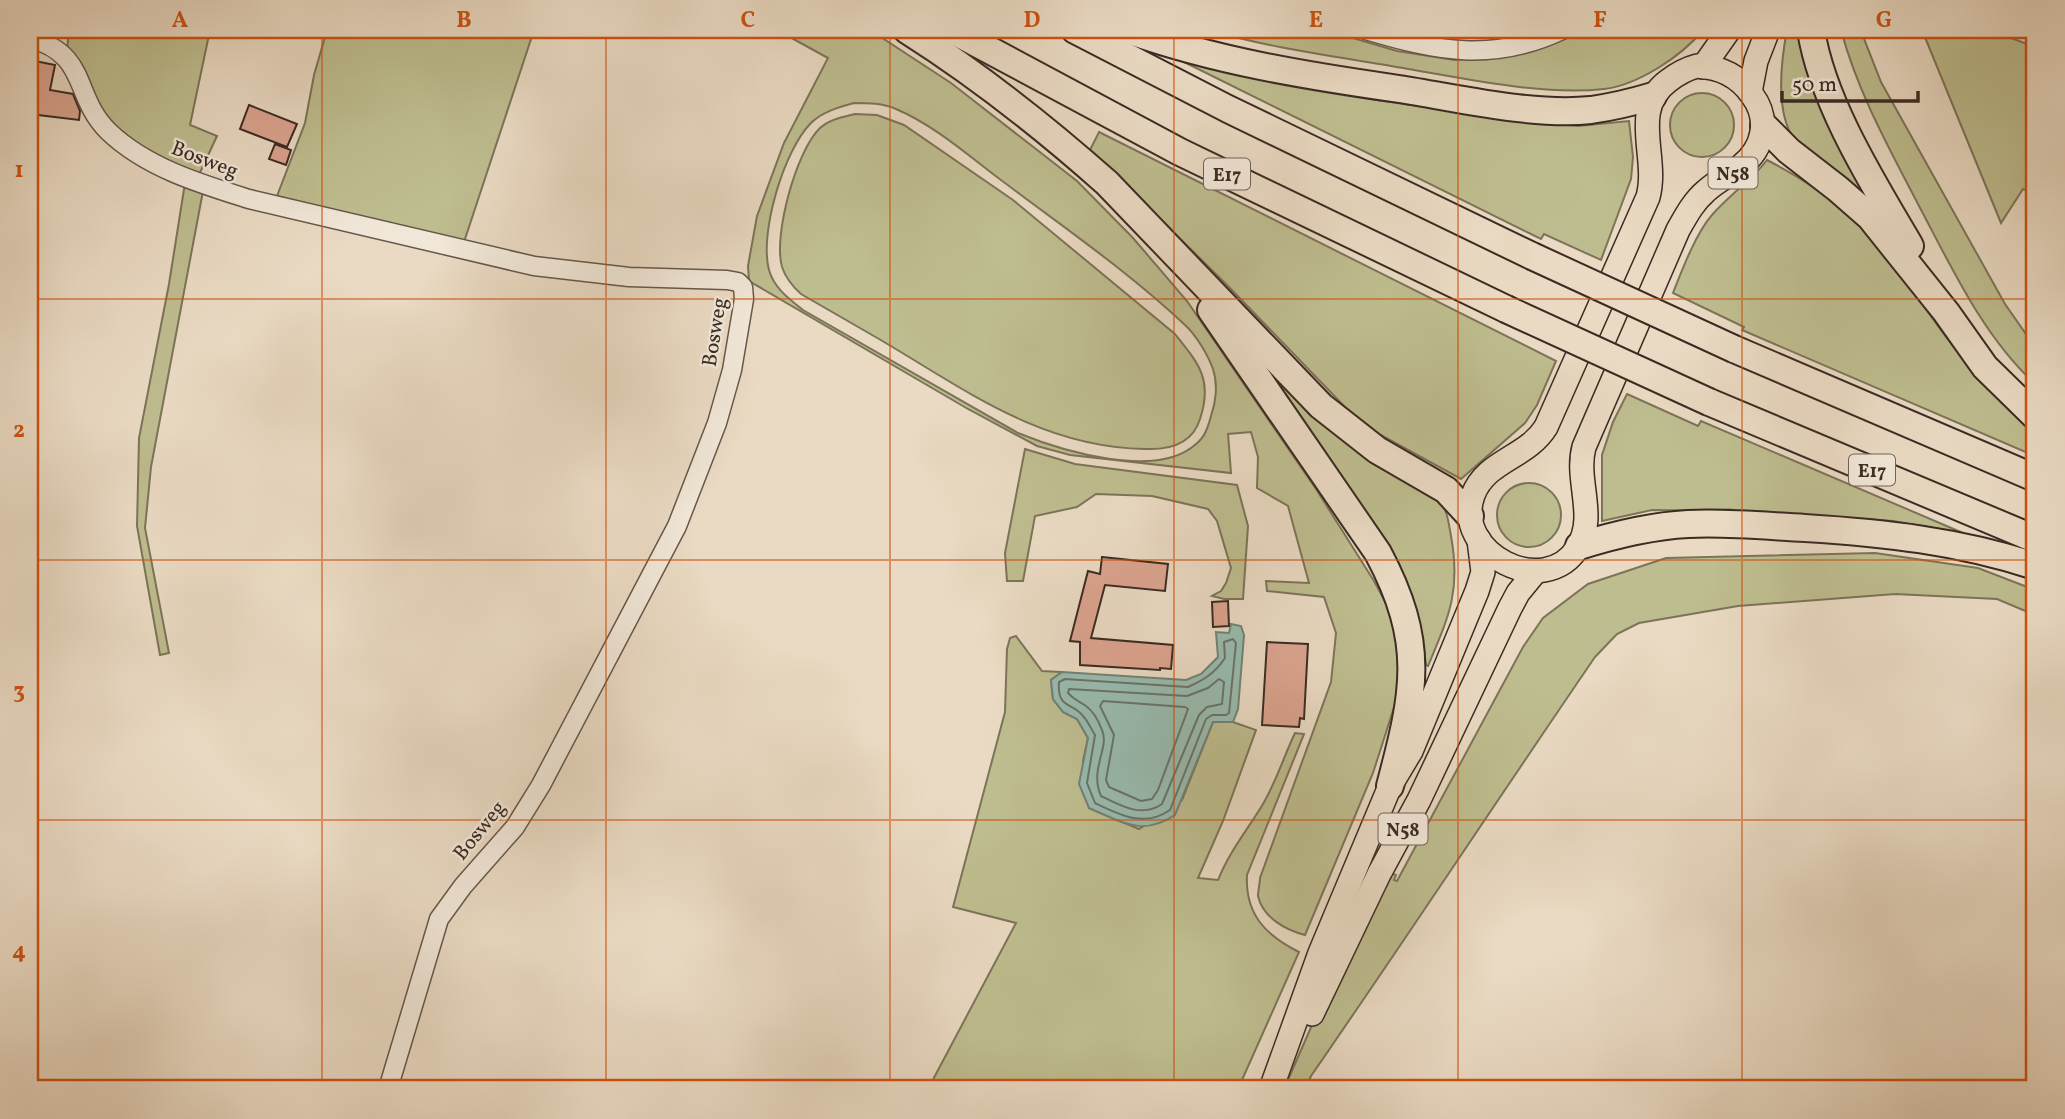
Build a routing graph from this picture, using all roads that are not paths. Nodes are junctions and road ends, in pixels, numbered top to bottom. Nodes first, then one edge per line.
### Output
1 (907, 30) edge
2 (951, 30) edge
3 (1075, 30) edge
4 (1128, 30) edge
5 (1366, 30) edge
6 (1562, 30) edge
7 (1729, 30) edge
8 (1768, 30) edge
9 (1811, 30) edge
10 (30, 38) edge
11 (1703, 67) junction
12 (1750, 92) junction
13 (1653, 96) junction
14 (1764, 126) junction
15 (1170, 251) junction
16 (1946, 312) junction
17 (2035, 416) edge
18 (2035, 478) edge
19 (1474, 528) junction
20 (2035, 539) edge
21 (1579, 546) junction
22 (2035, 566) edge
23 (1536, 571) junction
24 (1390, 786) junction
25 (388, 1089) edge
26 (1272, 1089) edge

1 - 15 highway
2 - 20 highway, E17, bridge
3 - 18 highway, bridge
4 - 13 highway
5 - 6 street
7 - 11 main road
8 - 12 main road
9 - 16 highway
10 - 25 street, Bosweg
11 - 12 main road
11 - 13 main road
12 - 14 main road
13 - 19 main road, N58
14 - 16 highway
14 - 21 main road, N58
15 - 19 highway
15 - 24 highway
16 - 17 highway
19 - 23 main road
19 - 24 main road, N58
21 - 22 highway
21 - 23 main road, N58
23 - 26 main road, N58
24 - 26 main road, N58

